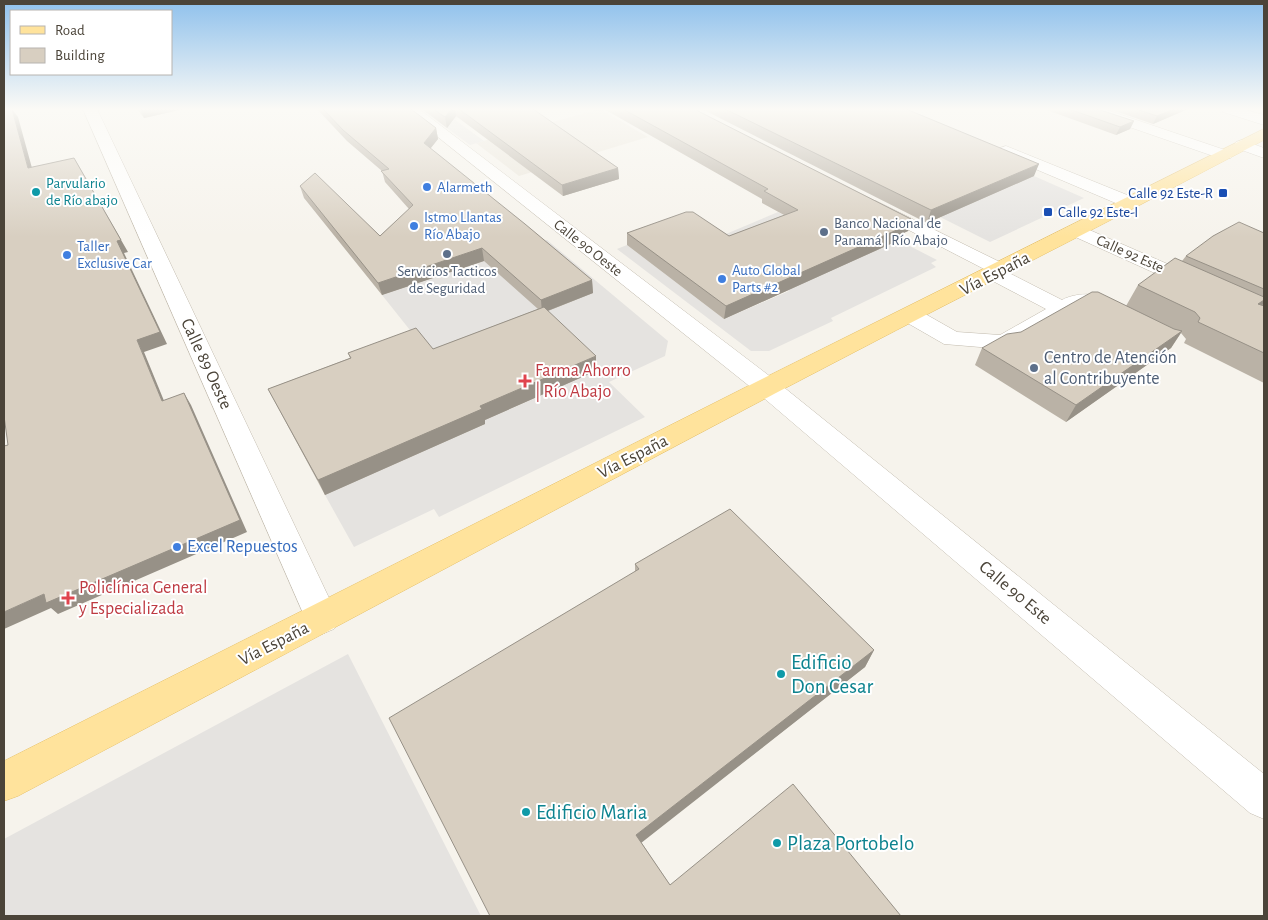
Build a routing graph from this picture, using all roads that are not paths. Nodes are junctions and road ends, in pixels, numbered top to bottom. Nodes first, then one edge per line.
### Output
1 (110, 152) edge
2 (466, 152) edge
3 (1006, 152) edge
4 (1239, 152) edge
5 (859, 197) edge
6 (1131, 203) junction
7 (1078, 231) junction
8 (997, 272) junction
9 (1062, 308) junction
10 (1264, 314) edge
11 (912, 316) junction
12 (1137, 322) edge
13 (767, 387) junction
14 (322, 619) junction
15 (4, 782) edge
16 (1264, 798) edge

1 - 14 street, Calle 89 Oeste
2 - 13 street, Calle 90 Oeste
3 - 6 street
4 - 6 main road, Vía España
5 - 8 street
6 - 7 main road, Vía España
7 - 8 main road, Vía España
7 - 10 street, Calle 92 Este
8 - 9 street
8 - 11 main road, Vía España
9 - 11 street
9 - 12 street
11 - 13 main road, Vía España
13 - 14 main road, Vía España
13 - 16 street, Calle 90 Este
14 - 15 main road, Vía España

